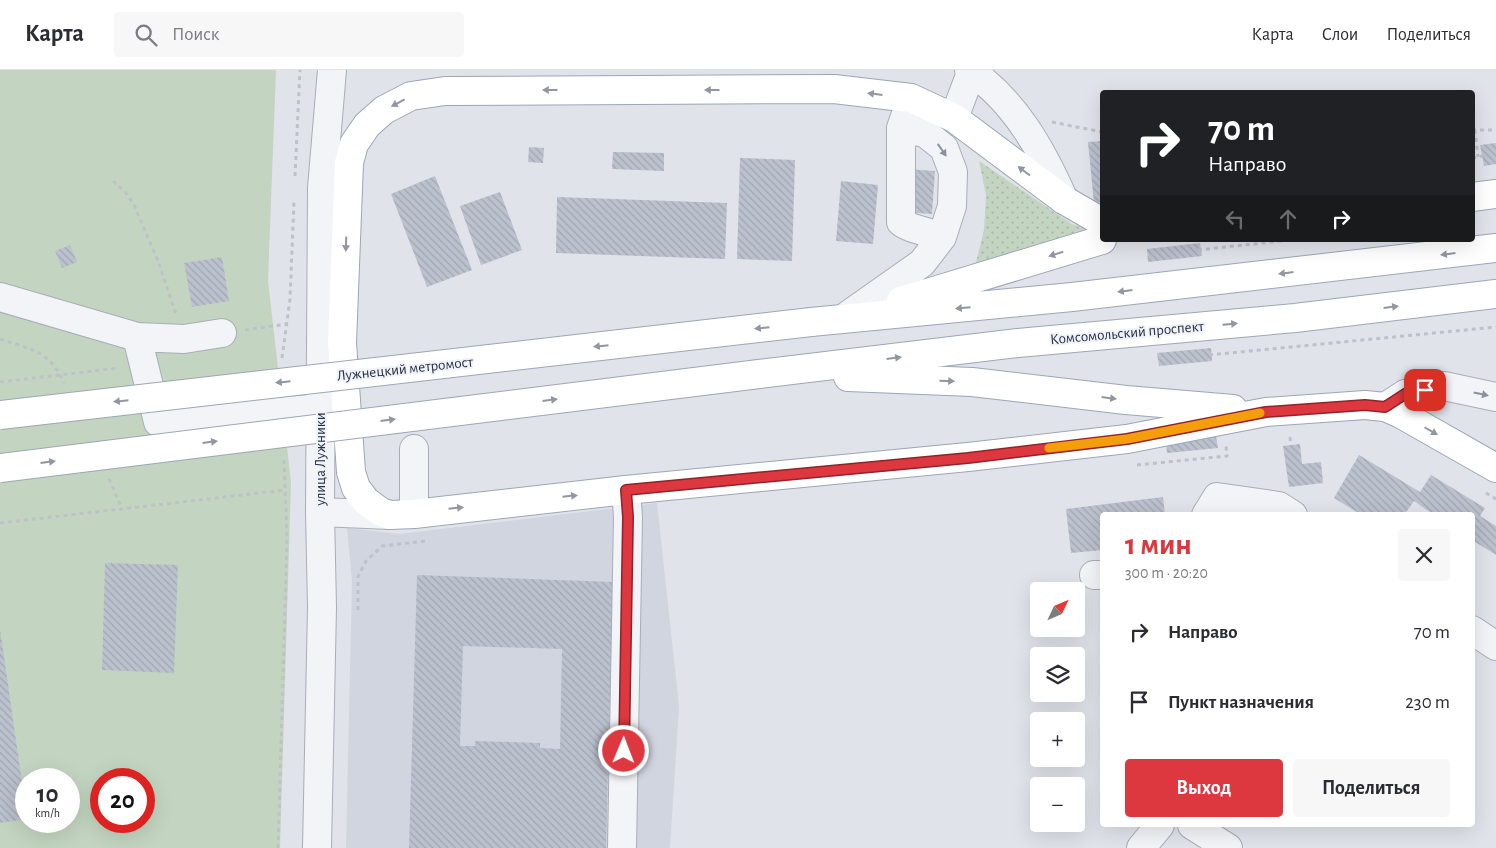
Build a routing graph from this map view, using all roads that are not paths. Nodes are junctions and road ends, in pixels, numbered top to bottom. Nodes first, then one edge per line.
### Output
1 (332, 70) edge
2 (971, 71) edge
3 (911, 98) junction
4 (954, 118) junction
5 (902, 128) junction
6 (1064, 200) junction
7 (1100, 221) edge
8 (942, 237) junction
9 (1100, 241) edge
10 (1496, 248) edge
11 (1496, 294) edge
12 (0, 297) edge
13 (844, 318) junction
14 (222, 333) road end
15 (137, 337) junction
16 (759, 374) junction
17 (1496, 397) edge
18 (1385, 407) junction
19 (320, 408) junction
20 (1266, 412) junction
21 (0, 415) edge
22 (414, 449) dead end
23 (0, 468) edge
24 (1488, 479) edge
25 (626, 490) junction
26 (320, 512) junction
27 (1208, 512) edge
28 (1288, 512) edge
29 (402, 515) junction
30 (1475, 632) edge
31 (1496, 646) edge
32 (1158, 827) edge
33 (1195, 827) edge
34 (317, 848) edge
35 (622, 848) edge
36 (1141, 848) edge
37 (1228, 848) edge

1 - 19 street, улица Лужники
2 - 4 street
2 - 6 street
3 - 4 main road
3 - 5 street
3 -> 29 main road
6 -> 4 main road
5 - 8 street
5 -> 8 street
6 - 7 main road
8 - 13 street
9 -> 13 main road
10 -> 13 main road
16 -> 11 main road, Комсомольский проспект
12 - 15 street
13 -> 21 main road, Лужнецкий метромост, bridge
14 - 15 street
15 - 19 street
16 -> 20 main road
23 -> 16 main road, bridge
18 -> 17 street
18 - 20 main road
18 -> 24 main road
19 - 26 street, улица Лужники
20 - 25 main road
22 - 29 street
29 -> 25 main road
25 - 35 street
26 - 29 street
26 - 34 street, улица Лужники
27 - 28 street
30 - 31 street
32 - 36 street
33 - 37 street

